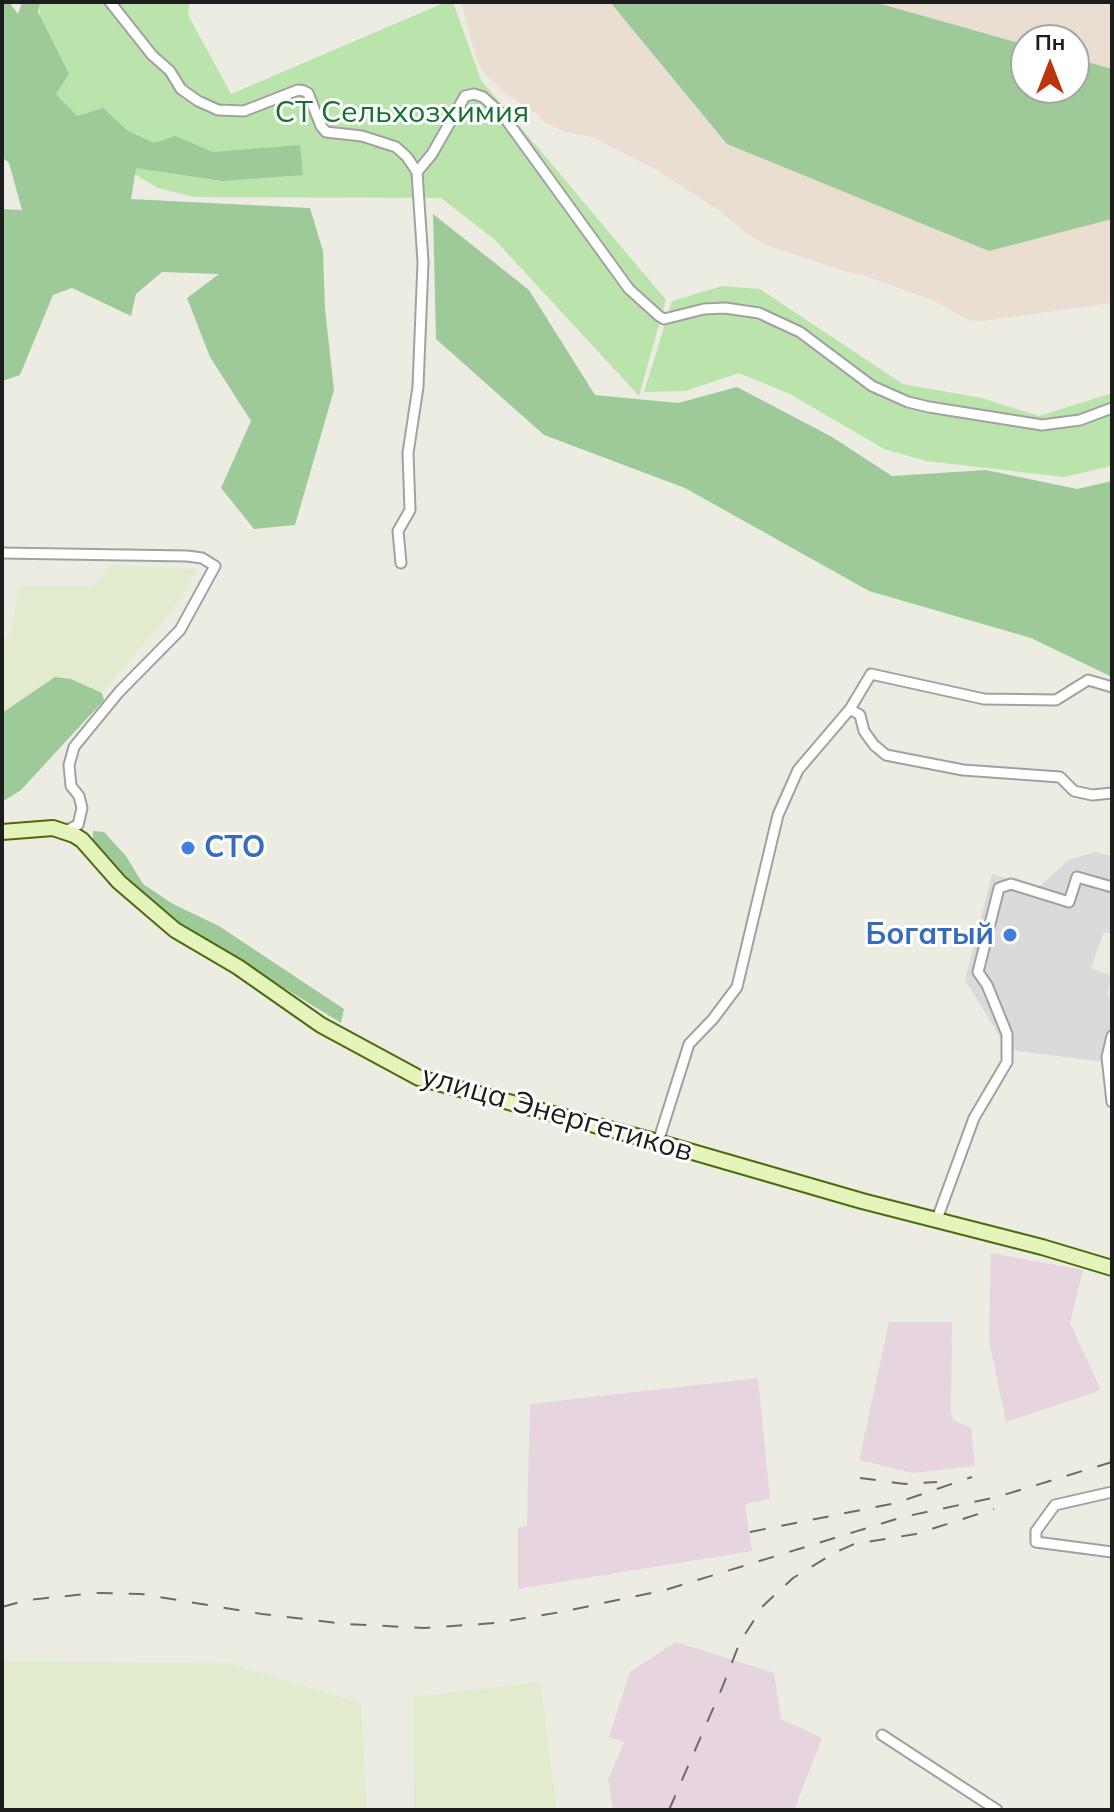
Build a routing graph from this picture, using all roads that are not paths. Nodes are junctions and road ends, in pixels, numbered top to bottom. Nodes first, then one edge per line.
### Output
1 (110, 2) edge
2 (417, 172) junction
3 (1112, 408) edge
4 (2, 553) edge
5 (401, 563) dead end
6 (1112, 687) edge
7 (850, 709) junction
8 (1112, 793) edge
9 (72, 828) junction
10 (2, 832) edge
11 (1112, 887) edge
12 (1112, 1036) edge
13 (1112, 1102) edge
14 (658, 1142) junction
15 (937, 1219) junction
16 (1112, 1268) edge
17 (1112, 1492) edge
18 (1112, 1552) edge
19 (882, 1735) dead end
20 (997, 1810) edge

1 - 2 street
2 - 3 street
2 - 5 street
4 - 9 street
6 - 7 street
7 - 8 street
7 - 14 street
9 - 10 main road
9 - 14 main road, улица Энергетиков
11 - 15 street
12 - 13 street
14 - 15 main road, улица Энергетиков
15 - 16 main road, улица Энергетиков
17 - 18 street
19 - 20 street

